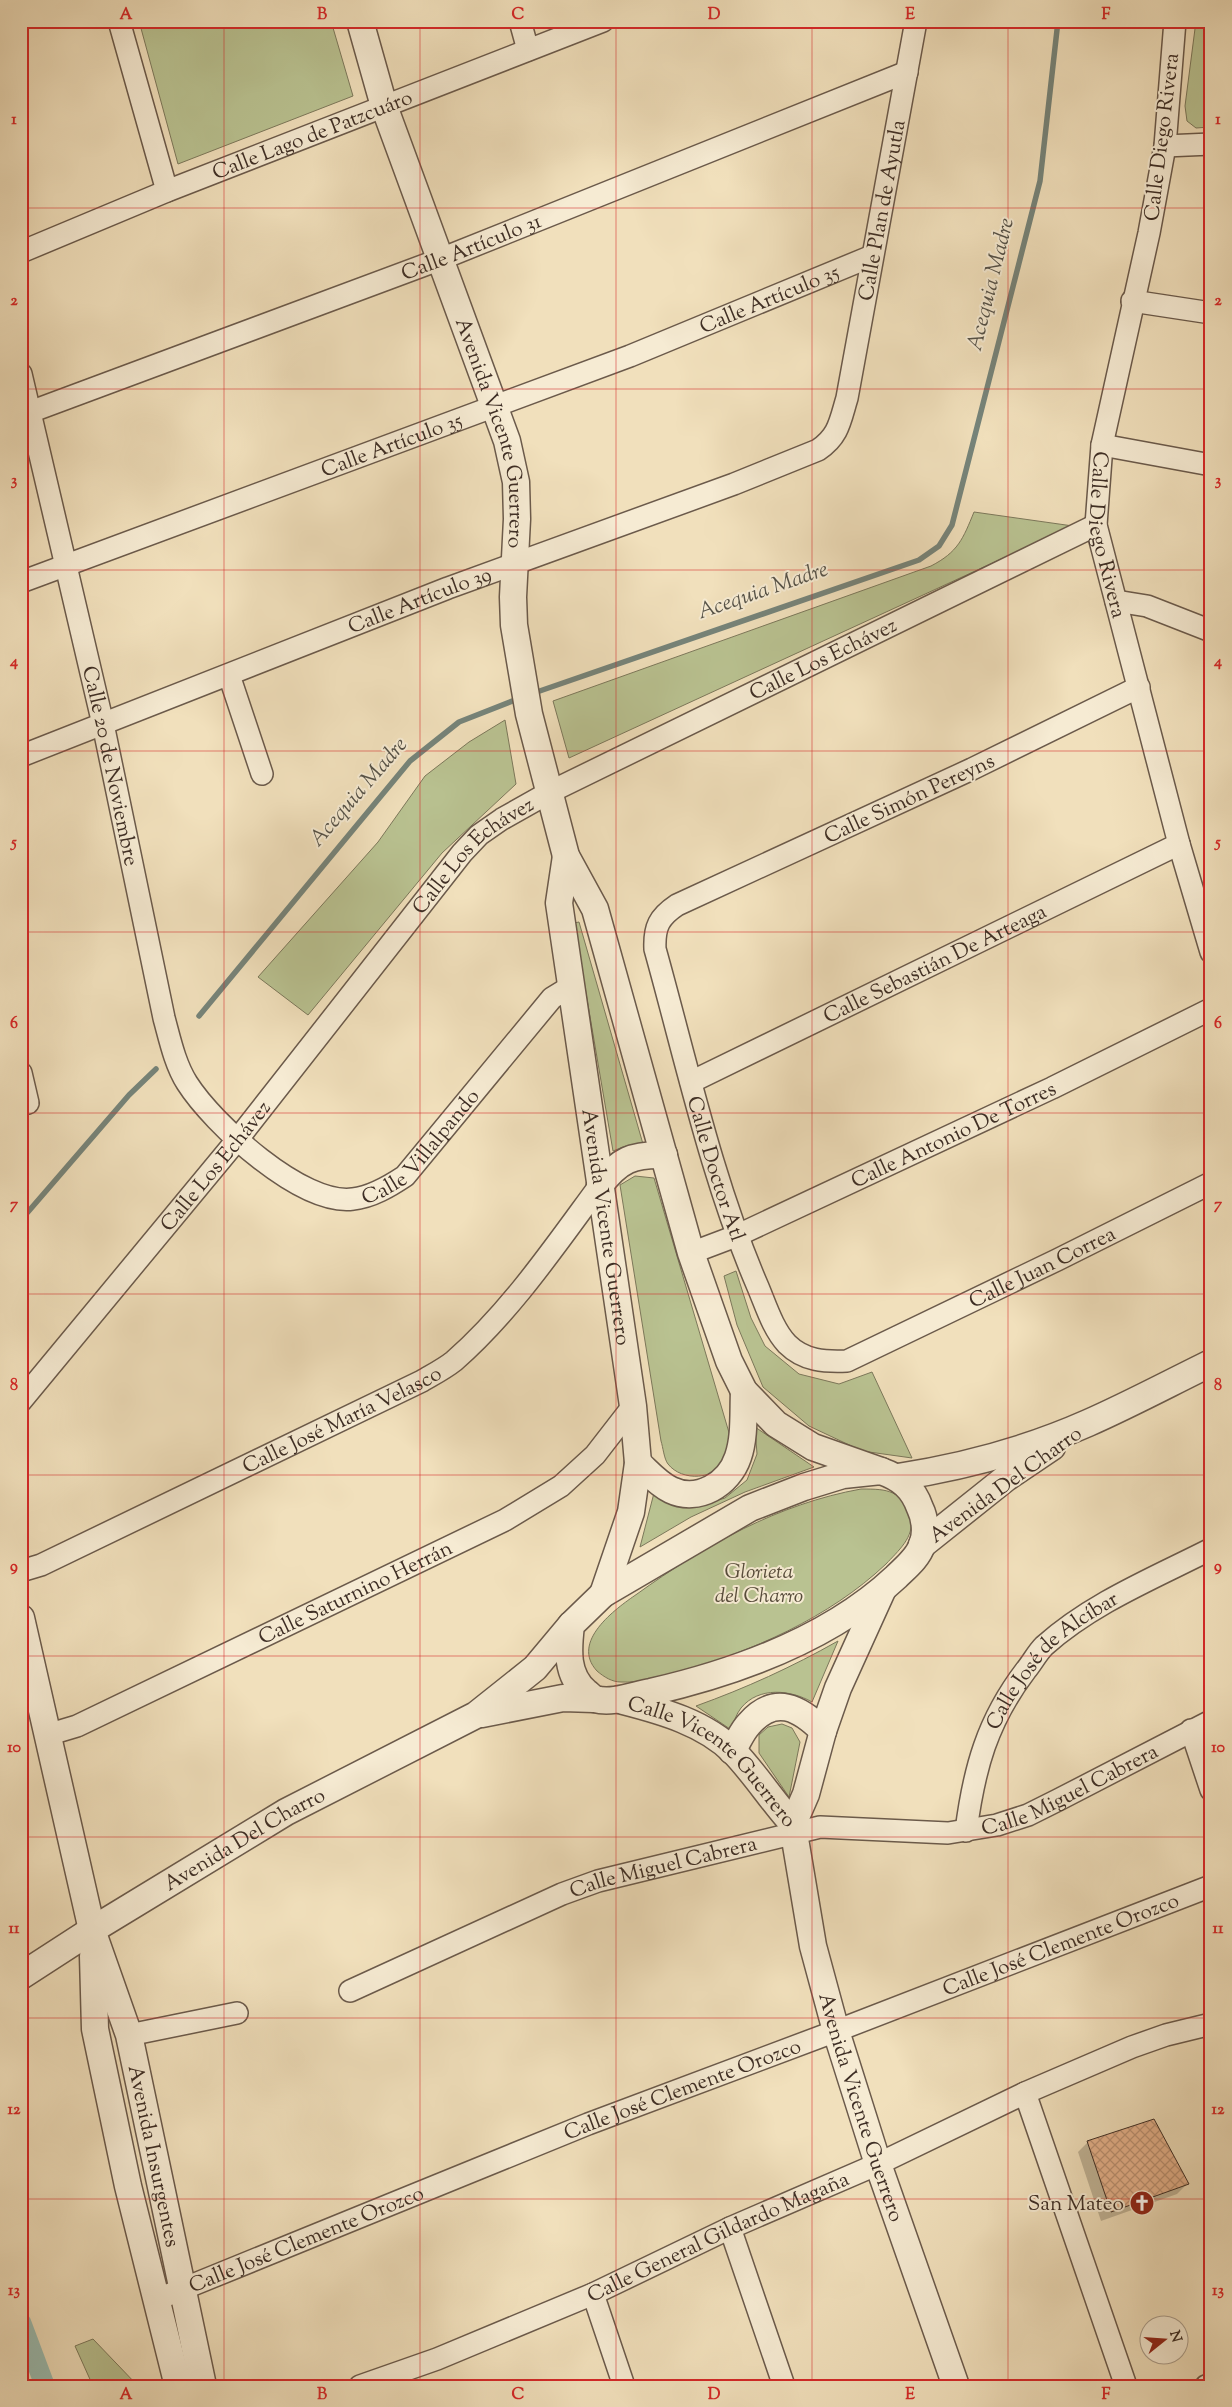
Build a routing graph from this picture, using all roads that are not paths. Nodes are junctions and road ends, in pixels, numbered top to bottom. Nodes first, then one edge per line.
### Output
1 (119, 21) edge
2 (360, 21) edge
3 (520, 21) edge
4 (603, 21) edge
5 (916, 21) edge
6 (1175, 21) edge
7 (528, 50) junction
8 (907, 72) junction
9 (384, 106) junction
10 (1211, 144) edge
11 (1164, 146) junction
12 (167, 191) junction
13 (21, 252) edge
14 (872, 256) junction
15 (441, 259) junction
16 (1132, 301) junction
17 (1211, 313) edge
18 (21, 374) edge
19 (846, 398) joint
20 (495, 405) junction
21 (30, 412) junction
22 (1102, 445) junction
23 (1211, 465) edge
24 (1096, 525) junction
25 (516, 563) junction
26 (64, 566) junction
27 (21, 582) edge
28 (1116, 601) junction
29 (1211, 631) edge
30 (229, 676) junction
31 (1139, 687) junction
32 (103, 724) junction
33 (21, 756) edge
34 (262, 774) dead end
35 (550, 792) junction
36 (1179, 844) junction
37 (566, 856) junction
38 (677, 905) joint
39 (1211, 952) edge
40 (570, 987) junction
41 (1211, 1009) edge
42 (21, 1073) edge
43 (692, 1082) junction
44 (28, 1103) dead end
45 (237, 1140) junction
46 (664, 1154) junction
47 (1211, 1183) edge
48 (600, 1185) junction
49 (736, 1236) junction
50 (691, 1254) junction
51 (872, 1349) joint
52 (1211, 1363) edge
53 (744, 1391) junction
54 (21, 1401) edge
55 (633, 1406) junction
56 (1088, 1423) junction
57 (638, 1463) junction
58 (889, 1474) junction
59 (922, 1545) junction
60 (1211, 1549) edge
61 (21, 1572) edge
62 (882, 1590) junction
63 (603, 1594) junction
64 (21, 1618) edge
65 (571, 1626) junction
66 (606, 1699) junction
67 (476, 1715) junction
68 (1211, 1721) edge
69 (1191, 1730) junction
70 (822, 1731) junction
71 (47, 1735) junction
72 (732, 1750) junction
73 (1211, 1790) edge
74 (793, 1828) junction
75 (966, 1832) junction
76 (1211, 1886) edge
77 (92, 1930) junction
78 (21, 1976) edge
79 (350, 1991) dead end
80 (237, 2013) dead end
81 (1209, 2029) edge
82 (836, 2031) junction
83 (129, 2035) junction
84 (1025, 2092) junction
85 (878, 2164) junction
86 (730, 2228) junction
87 (182, 2290) junction
88 (593, 2294) junction
89 (156, 2298) junction
90 (1211, 2384) edge
91 (178, 2386) edge
92 (203, 2386) edge
93 (360, 2386) edge
94 (624, 2386) edge
95 (784, 2386) edge
96 (956, 2386) edge
97 (1126, 2386) edge
98 (1206, 2386) edge

1 - 12 street
2 - 9 street, Avenida Vicente Guerrero
3 - 7 street
4 - 7 street, Calle Lago de Patzcuáro
5 - 8 street, Calle Plan de Ayutla
6 - 11 street, Calle Diego Rivera
7 - 9 street, Calle Lago de Patzcuáro
8 - 14 street, Calle Plan de Ayutla
8 - 15 street, Calle Artículo 31
9 - 12 street, Calle Lago de Patzcuáro
9 - 15 street, Avenida Vicente Guerrero
10 - 11 street
11 - 16 street, Calle Diego Rivera
12 - 13 street, Calle Lago de Patzcuáro
14 - 19 street, Calle Plan de Ayutla
14 - 20 street, Calle Artículo 35
15 - 20 street, Avenida Vicente Guerrero
15 - 21 street, Calle Artículo 31
16 - 17 street
16 - 22 street, Calle Diego Rivera
18 - 21 street, Calle 20 de Noviembre
19 - 25 street, Calle Artículo 39
20 - 25 street, Avenida Vicente Guerrero
20 - 26 street, Calle Artículo 35
21 - 26 street, Calle 20 de Noviembre
22 - 23 street
22 - 24 street, Calle Diego Rivera
24 - 28 street, Calle Diego Rivera
24 - 35 street, Calle Los Echávez
25 - 30 street, Calle Artículo 39
25 - 35 street, Avenida Vicente Guerrero
26 - 27 street, Calle Artículo 35
26 - 32 street, Calle 20 de Noviembre
28 - 29 street
28 - 31 street, Calle Diego Rivera
30 - 32 street, Calle Artículo 39
30 - 34 street
31 - 36 street, Calle Diego Rivera
31 - 38 street, Calle Simón Pereyns
32 - 33 street, Calle Artículo 39
32 - 45 street, Calle 20 de Noviembre
35 - 37 street, Avenida Vicente Guerrero
35 - 45 street, Calle Los Echávez
36 - 39 street, Calle Diego Rivera
36 - 43 street, Calle Sebastián De Arteaga
37 - 40 street, Avenida Vicente Guerrero
37 - 46 street, Avenida Vicente Guerrero
38 - 43 street, Calle Doctor Atl
40 - 45 street, Calle Villalpando
40 - 48 street, Avenida Vicente Guerrero
41 - 49 street, Calle Antonio De Torres
42 - 44 street
43 - 49 street, Calle Doctor Atl
45 - 54 street, Calle Los Echávez
46 - 48 street
46 - 50 street, Avenida Vicente Guerrero
47 - 51 street, Calle Juan Correa
48 - 55 street, Avenida Vicente Guerrero
48 - 61 street, Calle José María Velasco
49 - 50 street, Calle Antonio De Torres
49 - 51 street, Calle Doctor Atl
50 - 53 street, Avenida Vicente Guerrero
52 - 56 street, Avenida Del Charro
53 - 57 street
53 - 58 street, Avenida Vicente Guerrero
55 - 57 street, Avenida Vicente Guerrero
55 - 71 street, Calle Saturnino Herrán
56 - 58 street, Avenida Del Charro
56 - 59 street, Avenida Del Charro
57 - 63 street, Avenida Vicente Guerrero
58 - 59 street
58 - 63 street
59 - 62 street, Calle Vicente Guerrero
60 - 75 street, Calle José de Alcíbar
62 - 66 street, Calle Vicente Guerrero
62 - 70 street, Calle Vicente Guerrero
63 - 65 street
64 - 71 street, Avenida Insurgentes
65 - 66 street, Calle Vicente Guerrero
65 - 67 street, Avenida Del Charro
66 - 67 street, Avenida Del Charro
66 - 72 street, Calle Vicente Guerrero
67 - 77 street, Avenida Del Charro
68 - 69 street, Calle Miguel Cabrera
69 - 73 street
69 - 75 street, Calle Miguel Cabrera
70 - 72 street
70 - 74 street, Calle Vicente Guerrero
71 - 77 street, Avenida Insurgentes
72 - 74 street, Calle Vicente Guerrero
74 - 75 street, Calle Miguel Cabrera
74 - 79 street, Calle Miguel Cabrera
74 - 82 street, Avenida Vicente Guerrero
76 - 82 street, Calle José Clemente Orozco
77 - 78 street, Avenida Del Charro
77 - 83 street, Avenida Insurgentes
77 - 89 street, Avenida Insurgentes
80 - 83 street
81 - 84 street, Calle General Gildardo Magaña
82 - 85 street, Avenida Vicente Guerrero
82 - 87 street, Calle José Clemente Orozco
83 - 87 street, Avenida Insurgentes
84 - 85 street, Calle General Gildardo Magaña
84 - 97 street
85 - 86 street, Calle General Gildardo Magaña
85 - 96 street, Avenida Vicente Guerrero
86 - 88 street, Calle General Gildardo Magaña
86 - 95 street
87 - 89 street, Calle José Clemente Orozco
87 - 92 street, Avenida Insurgentes
88 - 93 street, Calle General Gildardo Magaña
88 - 94 street
89 - 91 street, Avenida Insurgentes
90 - 98 street

